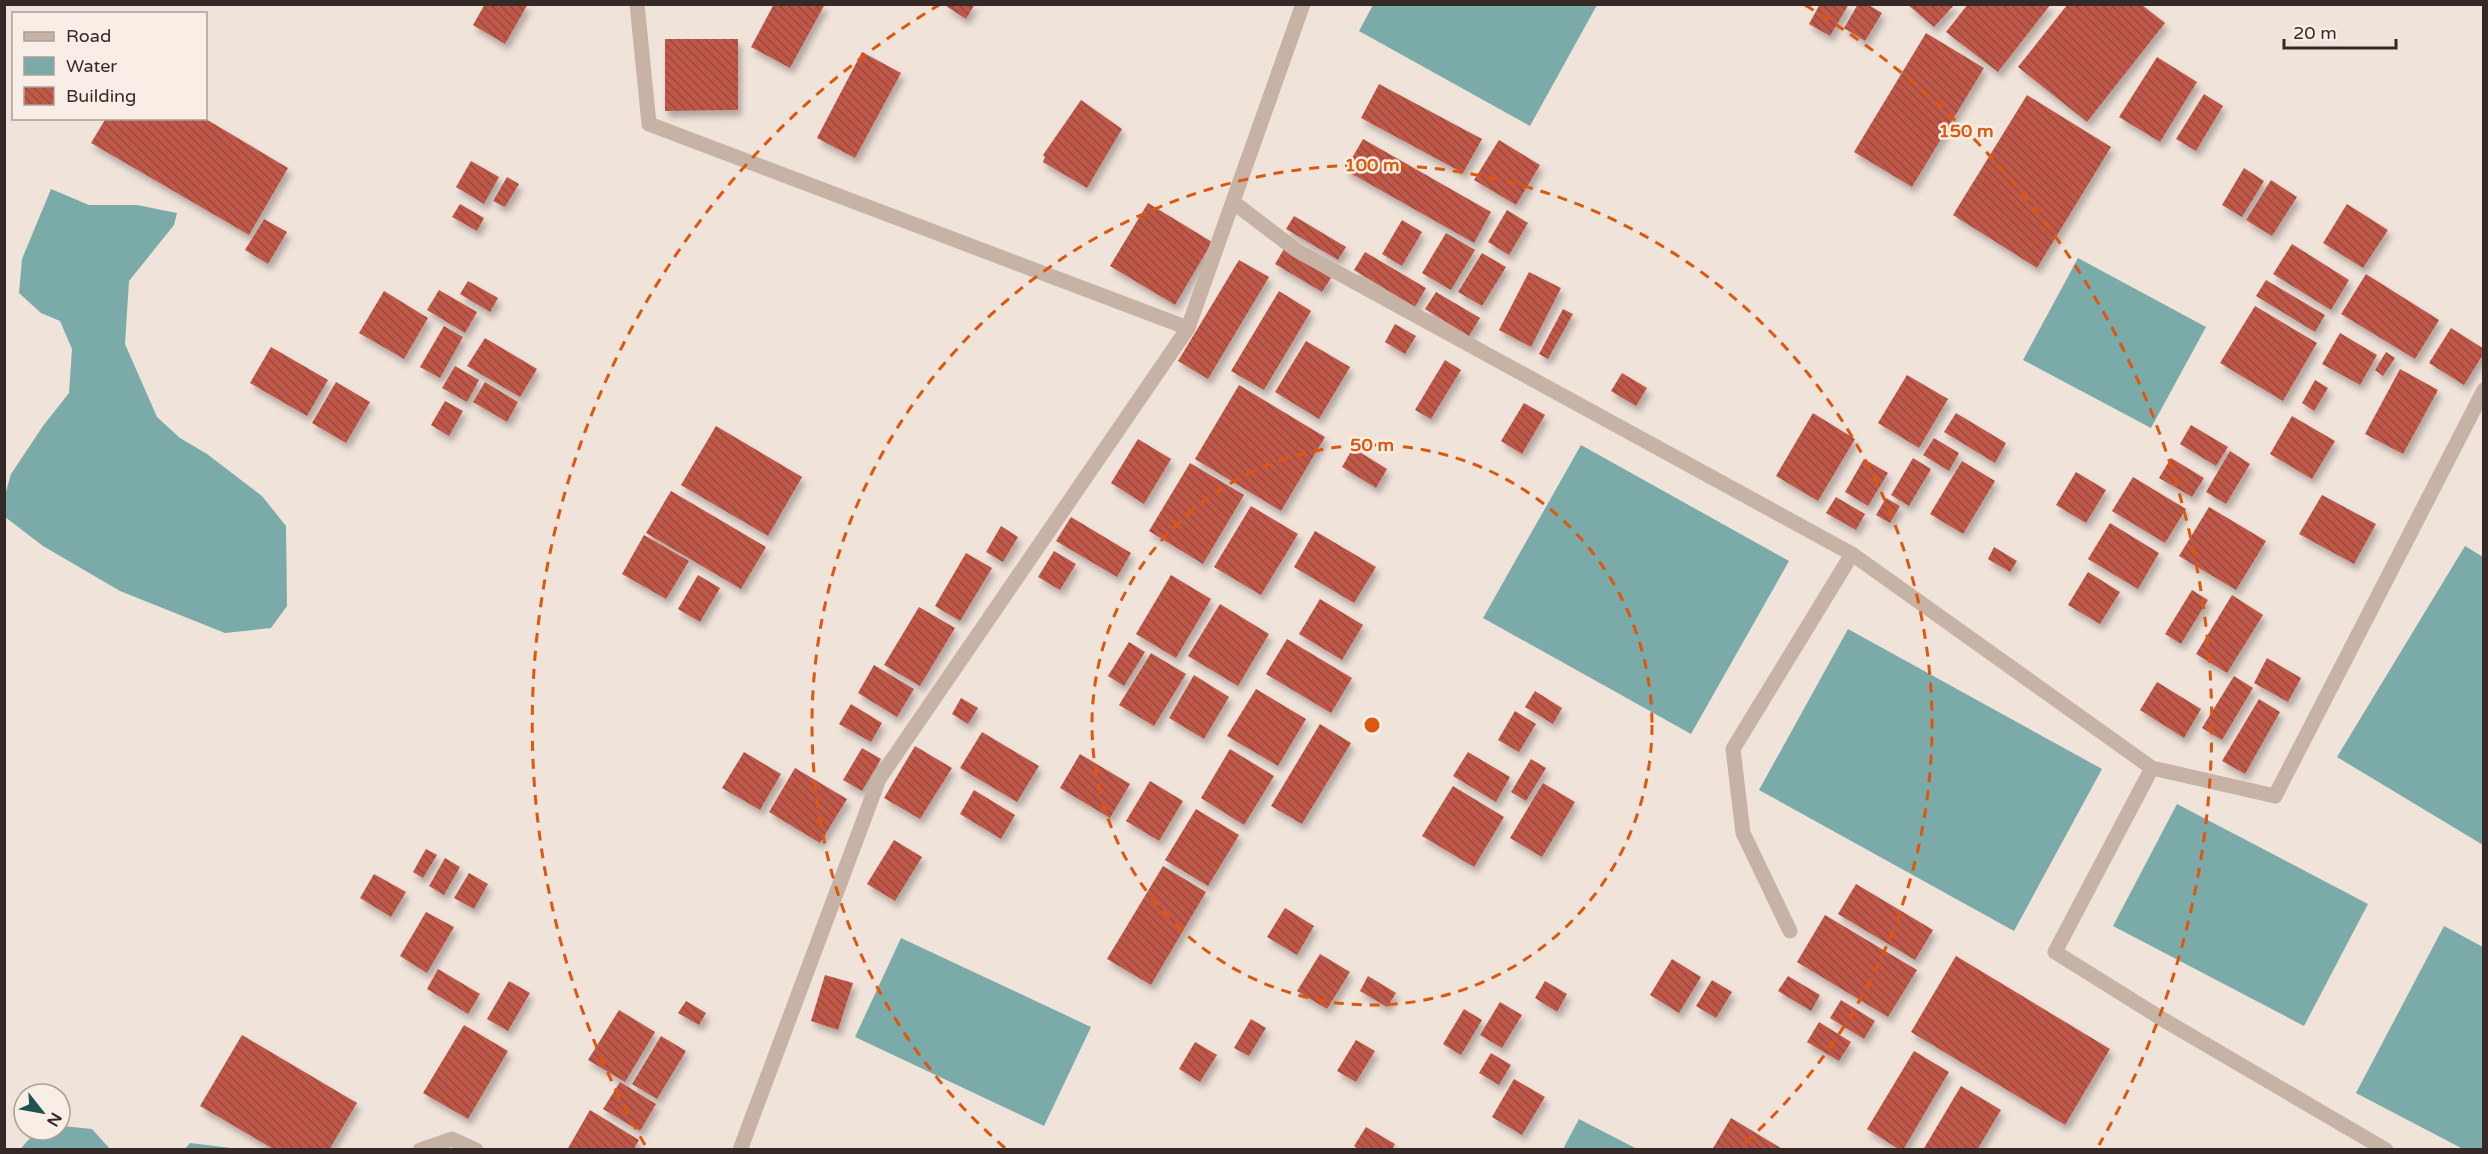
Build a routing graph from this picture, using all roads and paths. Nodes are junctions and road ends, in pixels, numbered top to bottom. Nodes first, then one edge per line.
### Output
1 (637, 4) edge
2 (1303, 4) edge
3 (1233, 202) junction
4 (1188, 327) junction
5 (2484, 390) edge
6 (1852, 554) junction
7 (2152, 768) junction
8 (1790, 932) dead end
9 (420, 1149) edge
10 (476, 1149) edge
11 (740, 1149) edge
12 (2386, 1149) edge

1 - 4 street
2 - 3 street
3 - 4 street
3 - 6 street
4 - 11 street
5 - 7 street
6 - 7 street
6 - 8 street
7 - 12 street
9 - 10 street

